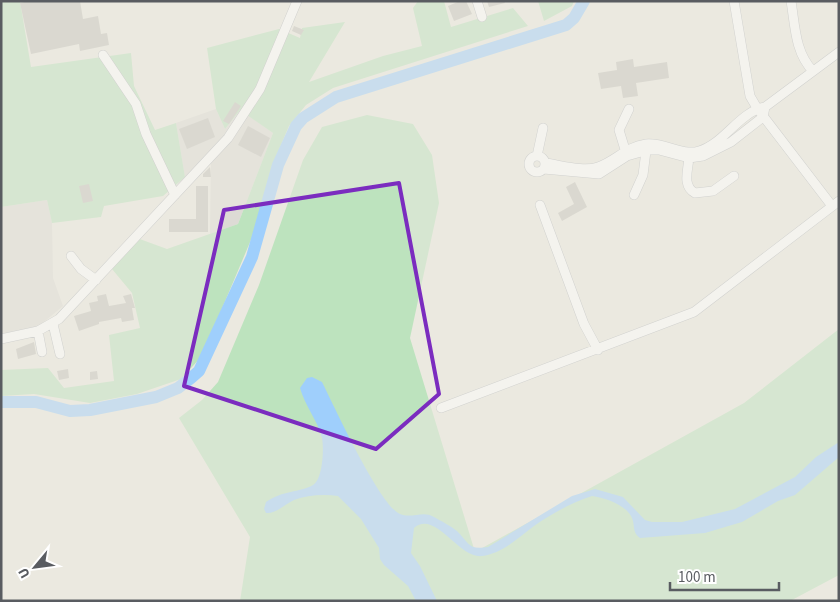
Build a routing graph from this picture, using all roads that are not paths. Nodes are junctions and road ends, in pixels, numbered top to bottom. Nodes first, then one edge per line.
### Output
1 (297, 1) edge
2 (477, 1) edge
3 (734, 1) edge
4 (791, 1) edge
5 (482, 17) dead end
6 (839, 52) edge
7 (103, 55) dead end
8 (813, 71) junction
9 (629, 108) dead end
10 (761, 108) junction
11 (763, 116) junction
12 (542, 128) dead end
13 (728, 138) junction
14 (646, 151) junction
15 (626, 153) junction
16 (537, 156) junction
17 (689, 158) junction
18 (544, 166) junction
19 (734, 176) dead end
20 (175, 195) junction
21 (634, 195) dead end
22 (540, 204) dead end
23 (835, 204) edge
24 (70, 256) dead end
25 (96, 280) junction
26 (52, 324) junction
27 (38, 331) junction
28 (2, 336) edge
29 (598, 350) junction
30 (42, 352) dead end
31 (60, 354) dead end
32 (441, 408) dead end

1 - 20 street
2 - 5 street
3 - 10 street
4 - 8 street
6 - 8 street
7 - 20 street
8 - 10 street
9 - 15 street
10 - 11 street
10 - 13 street
11 - 13 street
11 - 23 street
12 - 16 street
13 - 15 street
13 - 17 street
14 - 15 street
14 - 17 street
14 - 21 street
15 - 18 street
16 - 18 street
16 - 18 street
17 - 19 street
20 - 25 street
22 - 29 street
23 - 29 street
24 - 25 street
25 - 26 street
26 - 27 street
26 - 31 street
27 - 28 street
27 - 30 street
29 - 32 street

